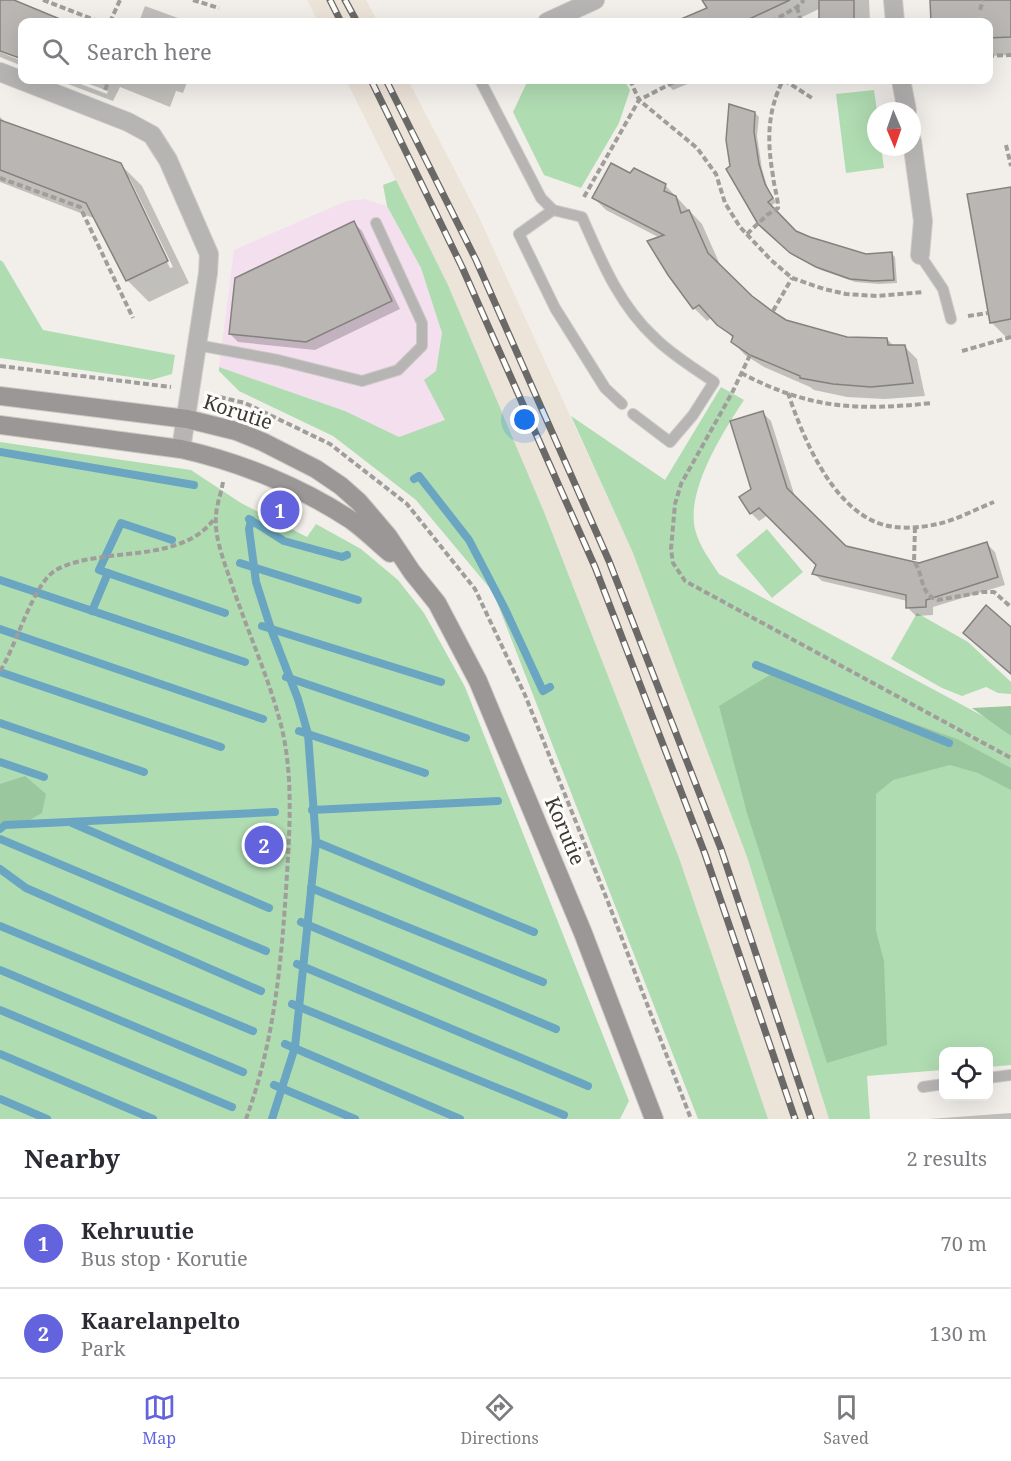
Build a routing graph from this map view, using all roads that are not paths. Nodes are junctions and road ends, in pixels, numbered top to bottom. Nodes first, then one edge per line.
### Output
1 (595, 0) edge
2 (893, 0) edge
3 (556, 18) edge
4 (895, 18) edge
5 (0, 72) edge
6 (18, 79) edge
7 (31, 84) edge
8 (482, 84) edge
9 (902, 84) edge
10 (905, 102) edge
11 (914, 156) edge
12 (553, 210) junction
13 (376, 224) dead end
14 (920, 255) joint
15 (951, 319) dead end
16 (197, 345) junction
17 (0, 396) edge
18 (622, 404) dead end
19 (633, 414) dead end
20 (187, 419) junction
21 (0, 425) edge
22 (181, 449) junction
23 (412, 572) junction
24 (1011, 1075) edge
25 (993, 1077) edge
26 (939, 1085) edge
27 (923, 1087) dead end
28 (654, 1119) edge

1 - 3 street
2 - 4 street
5 - 6 street
7 - 16 street
8 - 12 lane
9 - 10 street
11 - 14 street
12 - 18 lane
12 - 19 lane
13 - 16 lane
14 - 15 lane
16 - 20 street
17 - 20 street, Korutie
20 - 22 street
20 - 23 street, Korutie
21 - 22 street, Korutie
22 - 23 street, Korutie
23 - 28 street, Korutie
24 - 25 lane
26 - 27 lane

